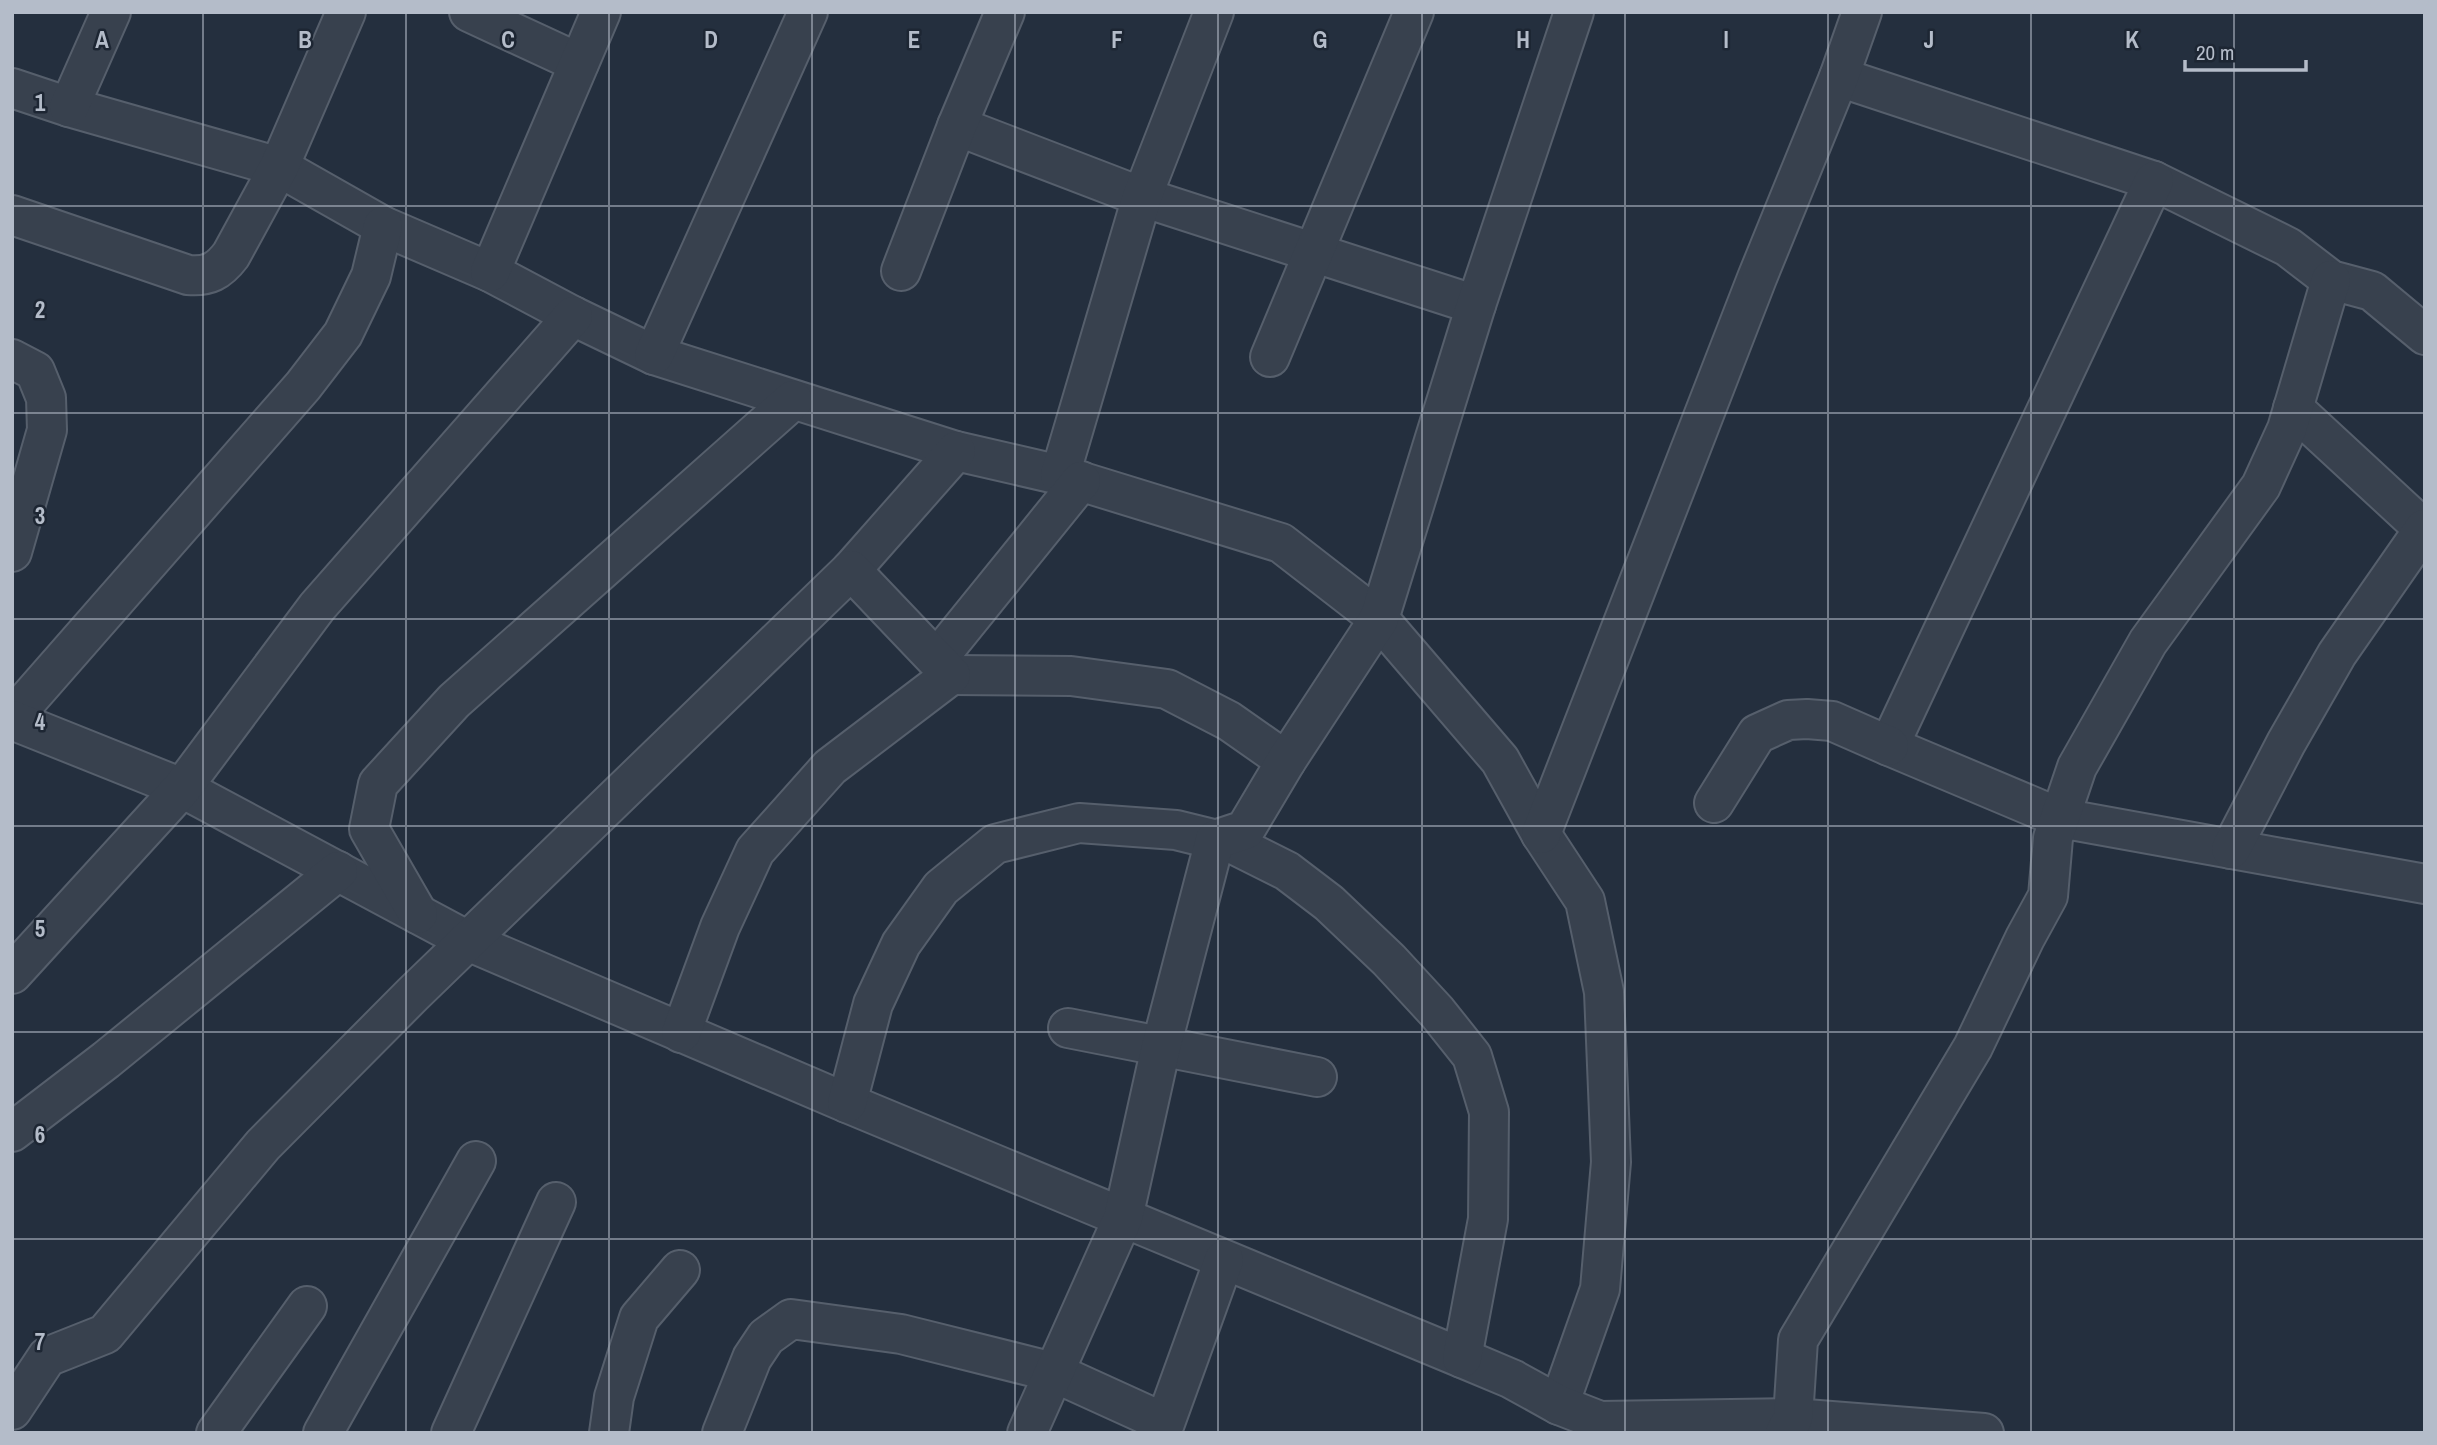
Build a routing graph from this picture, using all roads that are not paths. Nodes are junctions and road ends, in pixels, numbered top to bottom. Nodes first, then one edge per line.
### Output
1 (111, 12) edge
2 (346, 12) edge
3 (469, 12) edge
4 (601, 12) edge
5 (808, 12) edge
6 (1005, 12) edge
7 (1214, 12) edge
8 (1414, 12) edge
9 (1574, 12) edge
10 (1861, 12) edge
11 (579, 63) junction
12 (1839, 77) junction
13 (12, 88) edge
14 (69, 107) junction
15 (957, 126) junction
16 (279, 167) junction
17 (2154, 181) junction
18 (1142, 197) junction
19 (12, 215) edge
20 (383, 226) junction
21 (1315, 252) junction
22 (901, 271) dead end
23 (490, 272) junction
24 (2331, 280) junction
25 (1476, 305) junction
26 (573, 316) junction
27 (2425, 335) edge
28 (654, 355) junction
29 (1270, 357) dead end
30 (12, 359) edge
31 (793, 400) junction
32 (2293, 408) junction
33 (956, 451) junction
34 (1071, 478) junction
35 (2424, 530) edge
36 (12, 552) edge
37 (851, 570) junction
38 (1379, 619) junction
39 (944, 667) junction
40 (12, 719) edge
41 (1889, 746) junction
42 (1286, 761) junction
43 (182, 788) junction
44 (1714, 803) dead end
45 (2060, 818) junction
46 (1541, 834) junction
47 (1215, 840) junction
48 (2231, 849) junction
49 (338, 871) junction
50 (2425, 884) edge
51 (418, 914) junction
52 (470, 942) junction
53 (12, 974) edge
54 (1068, 1028) dead end
55 (681, 1033) junction
56 (1161, 1047) junction
57 (1317, 1077) dead end
58 (847, 1103) junction
59 (12, 1132) edge
60 (475, 1161) dead end
61 (556, 1202) dead end
62 (1123, 1218) junction
63 (1224, 1260) junction
64 (680, 1270) dead end
65 (307, 1306) dead end
66 (1462, 1358) junction
67 (1054, 1372) junction
68 (1559, 1405) junction
69 (12, 1410) edge
70 (1789, 1425) edge
71 (1634, 1427) edge
72 (1169, 1430) edge
73 (216, 1433) edge
74 (323, 1433) edge
75 (451, 1433) edge
76 (609, 1433) edge
77 (722, 1433) edge
78 (1027, 1433) edge
79 (1984, 1433) edge

1 - 14 street
2 - 16 street
3 - 11 street
4 - 11 street
5 - 28 street
6 - 15 street
7 - 18 street
8 - 21 street
9 - 25 street
10 - 12 street
11 - 23 street
12 - 17 street
12 - 46 street
13 - 14 street
14 - 16 street
15 - 18 street
15 - 22 street
16 - 19 street
16 - 20 street
17 - 24 street
17 - 41 street
18 - 21 street
18 - 34 street
20 - 23 street
20 - 40 street
21 - 25 street
21 - 29 street
23 - 26 street
24 - 27 street
24 - 32 street
25 - 38 street
26 - 28 street
26 - 43 street
28 - 31 street
30 - 36 street
31 - 33 street
31 - 51 street
32 - 35 street
32 - 45 street
33 - 34 street
33 - 37 street
34 - 38 street
34 - 39 street
35 - 48 street
37 - 39 street
37 - 52 street
38 - 42 street
38 - 46 street
39 - 42 street
39 - 55 street
40 - 43 street
41 - 44 street
41 - 45 street
42 - 47 street
43 - 49 street
43 - 53 street
45 - 48 street
45 - 70 street
46 - 68 street
47 - 56 street
47 - 58 street
47 - 66 street
48 - 50 street
49 - 51 street
49 - 59 street
51 - 52 street
52 - 55 street
52 - 69 street
54 - 56 street
55 - 58 street
56 - 57 street
56 - 62 street
58 - 62 street
60 - 74 street
61 - 75 street
62 - 63 street
62 - 67 street
63 - 66 street
63 - 72 street
64 - 76 street
65 - 73 street
66 - 68 street
67 - 72 street
67 - 77 street
67 - 78 street
68 - 71 street
70 - 71 street
70 - 79 street

